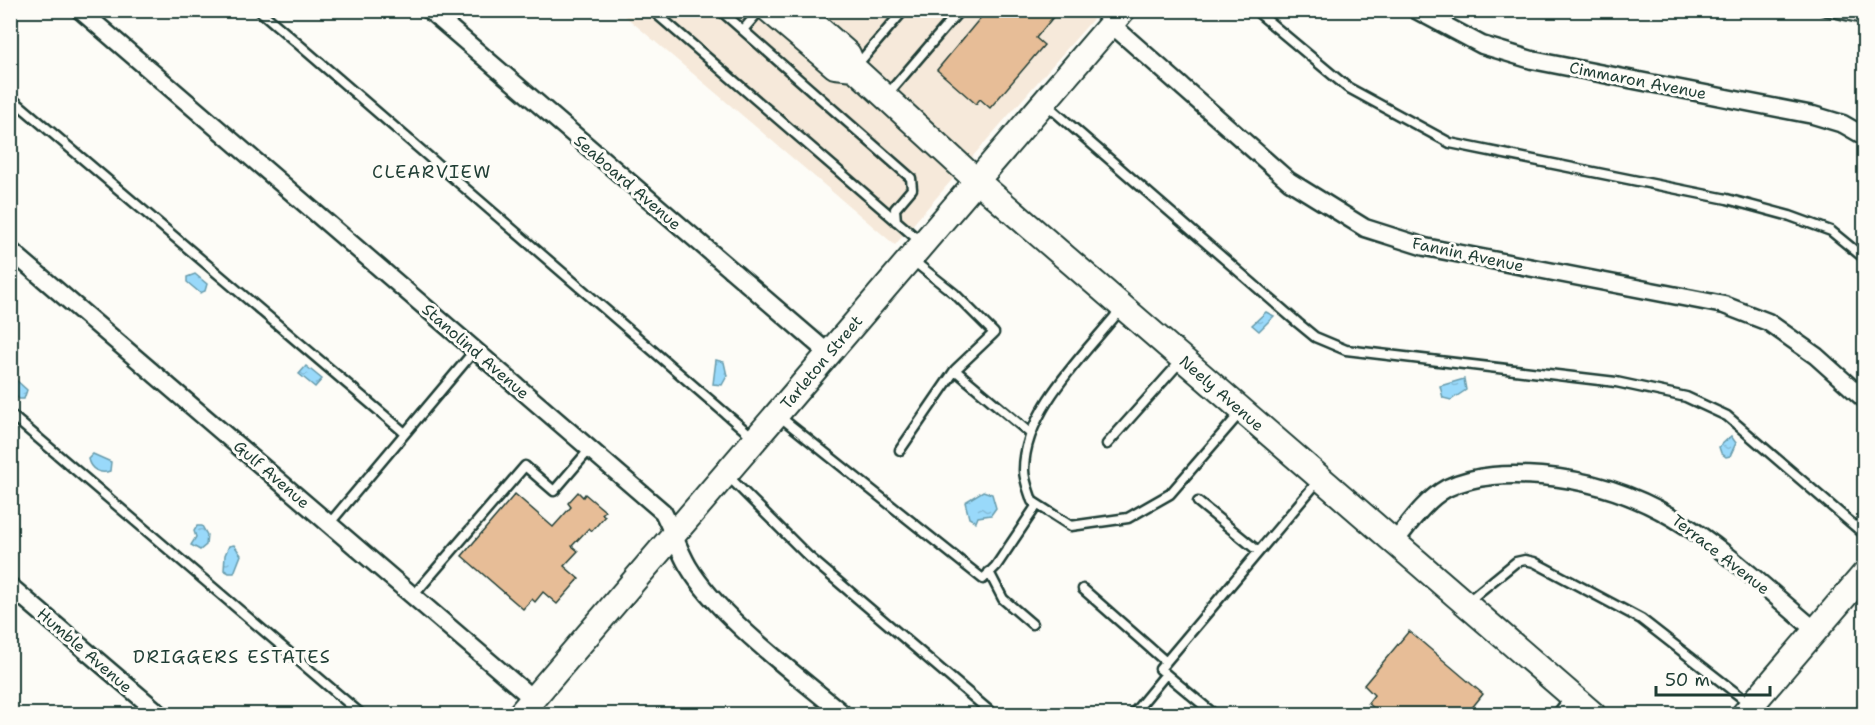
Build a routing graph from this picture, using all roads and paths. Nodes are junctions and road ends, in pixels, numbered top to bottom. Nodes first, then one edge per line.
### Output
1 (80, 10) edge
2 (259, 10) edge
3 (429, 10) edge
4 (652, 10) edge
5 (760, 10) edge
6 (769, 10) edge
7 (798, 10) edge
8 (904, 10) edge
9 (960, 10) edge
10 (1255, 10) edge
11 (1416, 10) edge
12 (1823, 10) edge
13 (725, 12) edge
14 (1110, 15) edge
15 (1864, 19) edge
16 (743, 30) junction
17 (854, 68) junction
18 (886, 97) junction
19 (10, 98) edge
20 (1044, 102) junction
21 (1864, 136) edge
22 (976, 180) junction
23 (896, 220) junction
24 (10, 250) edge
25 (916, 250) junction
26 (1864, 258) edge
27 (1123, 306) junction
28 (475, 350) junction
29 (828, 353) junction
30 (1183, 359) junction
31 (955, 370) junction
32 (1864, 399) edge
33 (1242, 411) junction
34 (10, 414) edge
35 (776, 414) junction
36 (405, 433) junction
37 (1031, 434) junction
38 (755, 439) junction
39 (1107, 444) dead end
40 (590, 449) junction
41 (900, 450) dead end
42 (726, 474) junction
43 (1320, 479) junction
44 (1198, 502) dead end
45 (1037, 505) junction
46 (329, 524) junction
47 (675, 534) junction
48 (1864, 534) edge
49 (1394, 543) junction
50 (1258, 551) junction
51 (989, 572) junction
52 (1864, 574) edge
53 (10, 586) edge
54 (1083, 590) dead end
55 (413, 596) junction
56 (1464, 604) junction
57 (1032, 624) dead end
58 (1816, 631) junction
59 (1166, 662) junction
60 (1166, 674) junction
61 (1564, 705) edge
62 (527, 707) edge
63 (1748, 710) edge
64 (160, 714) edge
65 (361, 714) edge
66 (843, 714) edge
67 (993, 714) edge
68 (1133, 714) edge
69 (1214, 714) edge
70 (1593, 714) edge

1 - 28 street, Stanolind Avenue
2 - 38 lane
3 - 29 street, Seaboard Avenue
4 - 23 lane
5 - 16 lane
6 - 17 street, Neely Avenue
7 - 17 street, Neely Avenue
8 - 17 lane
9 - 18 lane
10 - 26 lane
11 - 21 street, Cimmaron Avenue
12 - 15 lane
13 - 16 lane
14 - 20 street, Tarleton Street
14 - 32 street, Fannin Avenue
16 - 23 lane
17 - 18 street, Neely Avenue
18 - 22 street, Neely Avenue
19 - 36 lane
20 - 22 street, Tarleton Street
20 - 48 lane
22 - 25 street, Tarleton Street
22 - 27 street, Neely Avenue
23 - 25 lane
24 - 46 street, Gulf Avenue
25 - 29 street, Tarleton Street
25 - 31 lane
27 - 30 street, Neely Avenue
27 - 37 lane
28 - 36 lane
28 - 40 street, Stanolind Avenue
29 - 35 street, Tarleton Street
30 - 33 street, Neely Avenue
30 - 39 lane
31 - 37 lane
31 - 41 lane
33 - 43 street, Neely Avenue
33 - 45 lane
34 - 65 lane
35 - 38 street, Tarleton Street
35 - 51 lane
36 - 46 lane
37 - 45 lane
38 - 42 street, Tarleton Street
40 - 47 street, Stanolind Avenue
40 - 55 lane
42 - 47 street, Tarleton Street
42 - 67 lane
43 - 49 street, Neely Avenue
43 - 50 lane
44 - 50 lane
45 - 51 lane
46 - 55 street, Gulf Avenue
47 - 62 street, Tarleton Street
47 - 66 street, Stanolind Avenue
49 - 56 street, Neely Avenue
49 - 58 street, Terrace Avenue
50 - 59 lane
51 - 57 lane
52 - 58 street
53 - 64 street, Humble Avenue
54 - 59 lane
55 - 62 street, Gulf Avenue
56 - 61 street, Neely Avenue
56 - 63 lane
58 - 63 street
59 - 60 lane
60 - 68 lane
60 - 69 lane
61 - 70 street, Neely Avenue

